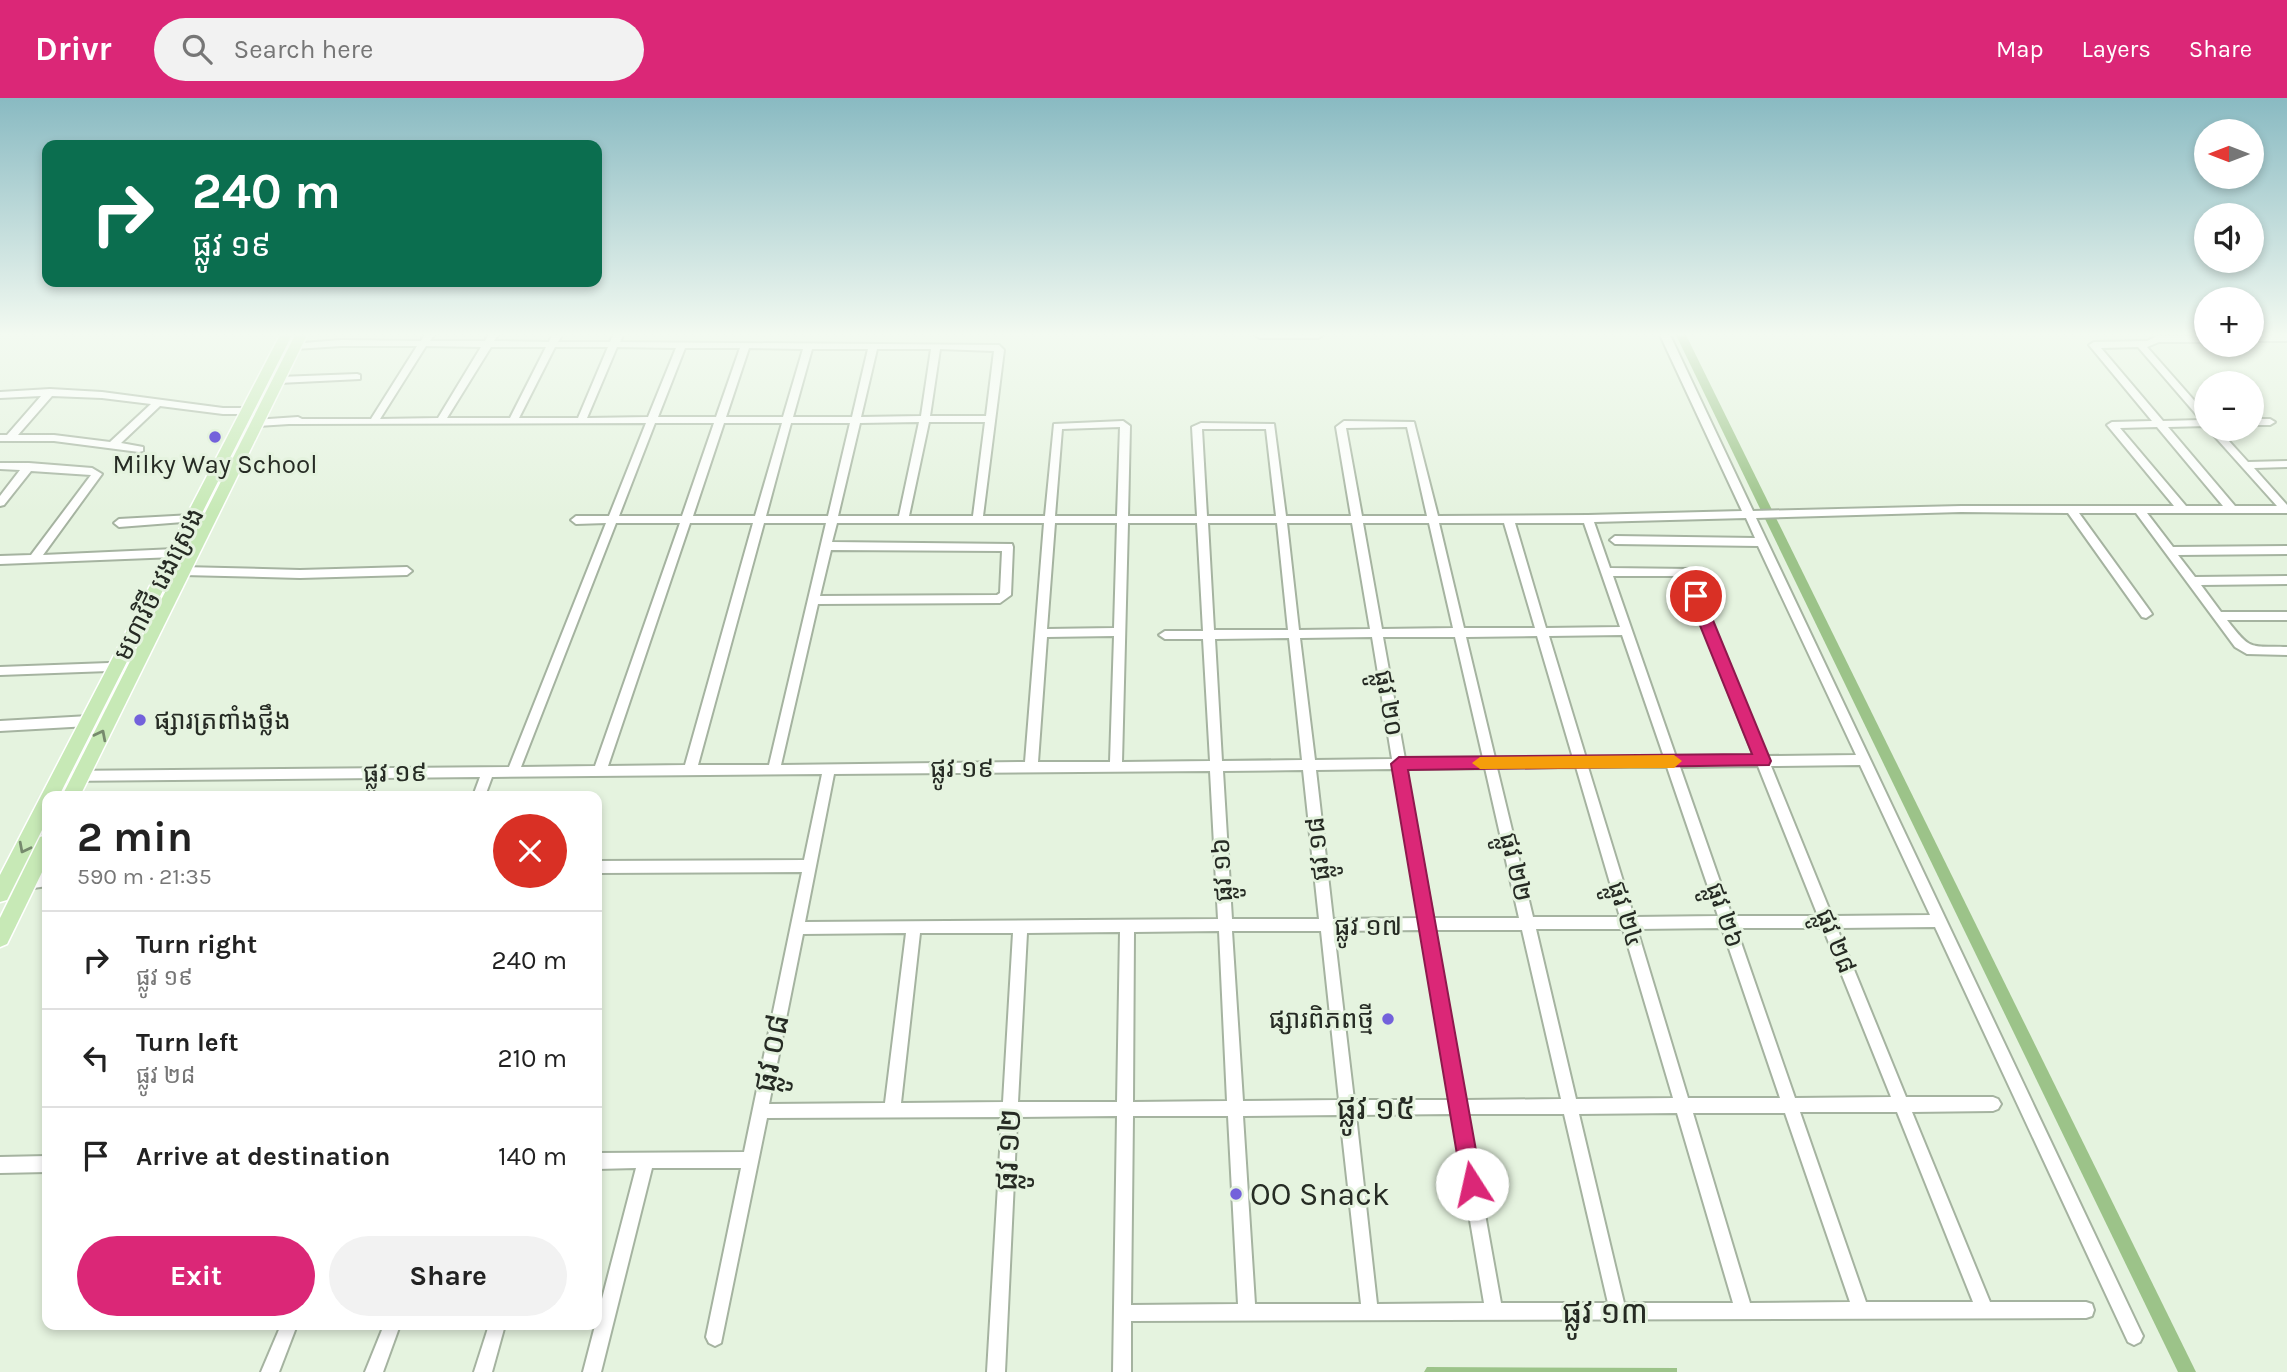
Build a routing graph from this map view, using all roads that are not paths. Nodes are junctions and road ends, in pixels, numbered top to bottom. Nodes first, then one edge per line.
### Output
1 (48, 394) edge
2 (77, 394) edge
3 (264, 394) edge
4 (268, 394) edge
5 (391, 394) edge
6 (457, 394) edge
7 (526, 394) edge
8 (593, 394) edge
9 (662, 394) edge
10 (730, 394) edge
11 (796, 394) edge
12 (862, 394) edge
13 (929, 394) edge
14 (993, 394) edge
15 (1693, 394) edge
16 (2135, 394) edge
17 (159, 402) junction
18 (252, 417) junction
19 (856, 419) junction
20 (925, 419) junction
21 (991, 419) junction
22 (652, 420) junction
23 (721, 420) junction
24 (789, 420) junction
25 (374, 421) junction
26 (441, 421) junction
27 (513, 421) junction
28 (581, 421) junction
29 (2194, 422) edge
30 (2264, 422) edge
31 (2270, 422) dead end
32 (2158, 423) junction
33 (1340, 425) joint
34 (1271, 426) joint
35 (5, 438) edge
36 (2224, 441) edge
37 (113, 445) junction
38 (139, 449) dead end
39 (2287, 464) edge
40 (2247, 465) junction
41 (0, 466) edge
42 (29, 466) junction
43 (0, 503) edge
44 (2072, 510) junction
45 (2139, 510) junction
46 (2232, 510) junction
47 (2287, 510) edge
48 (2183, 511) junction
49 (1751, 515) junction
50 (904, 517) junction
51 (978, 517) junction
52 (1051, 517) junction
53 (1124, 517) junction
54 (834, 518) junction
55 (1356, 518) junction
56 (1432, 518) junction
57 (1508, 518) junction
58 (192, 519) junction
59 (612, 519) junction
60 (685, 519) junction
61 (760, 519) junction
62 (1202, 519) junction
63 (1281, 519) junction
64 (1588, 519) junction
65 (576, 520) dead end
66 (120, 523) dead end
67 (1615, 541) dead end
68 (1762, 542) junction
69 (827, 547) junction
70 (2287, 550) edge
71 (2169, 551) junction
72 (175, 553) junction
73 (34, 559) junction
74 (0, 561) edge
75 (183, 571) junction
76 (407, 571) dead end
77 (1607, 572) junction
78 (2287, 580) edge
79 (2192, 581) junction
80 (814, 600) junction
81 (2146, 614) dead end
82 (2219, 616) junction
83 (2287, 616) edge
84 (1627, 631) junction
85 (1121, 632) junction
86 (1542, 632) junction
87 (1042, 633) junction
88 (1376, 633) junction
89 (1459, 633) junction
90 (1294, 634) junction
91 (1165, 635) dead end
92 (1209, 635) junction
93 (2287, 651) edge
94 (136, 666) junction
95 (117, 667) junction
96 (0, 670) edge
97 (89, 721) junction
98 (0, 726) edge
99 (1864, 760) junction
100 (1672, 761) junction
101 (1763, 761) junction
102 (1581, 762) junction
103 (1491, 763) junction
104 (1399, 764) junction
105 (1216, 765) junction
106 (1308, 765) junction
107 (1116, 766) junction
108 (1031, 767) junction
109 (774, 769) junction
110 (829, 769) junction
111 (690, 770) junction
112 (600, 771) junction
113 (488, 772) junction
114 (513, 772) junction
115 (81, 774) junction
116 (61, 776) junction
117 (53, 791) edge
118 (73, 791) edge
119 (481, 791) edge
120 (42, 812) edge
121 (42, 853) edge
122 (809, 866) junction
123 (602, 867) edge
124 (42, 881) edge
125 (27, 883) junction
126 (0, 894) edge
127 (1940, 921) junction
128 (1728, 924) junction
129 (1829, 924) junction
130 (1427, 925) junction
131 (1530, 925) junction
132 (1629, 925) junction
133 (1225, 926) junction
134 (1326, 926) junction
135 (1020, 927) junction
136 (1127, 927) junction
137 (796, 928) junction
138 (914, 928) junction
139 (0, 938) edge
140 (1993, 1104) dead end
141 (1790, 1105) junction
142 (1902, 1105) junction
143 (1683, 1106) junction
144 (1459, 1107) junction
145 (1571, 1107) junction
146 (1236, 1108) junction
147 (1347, 1108) junction
148 (1125, 1109) junction
149 (1009, 1110) junction
150 (759, 1111) junction
151 (892, 1111) junction
152 (750, 1160) junction
153 (602, 1161) edge
154 (646, 1161) junction
155 (42, 1164) edge
156 (0, 1165) edge
157 (1985, 1310) junction
158 (2086, 1310) dead end
159 (1744, 1311) junction
160 (1861, 1311) junction
161 (1370, 1312) junction
162 (1494, 1312) junction
163 (1618, 1312) junction
164 (1123, 1313) junction
165 (1247, 1313) junction
166 (287, 1330) edge
167 (389, 1330) edge
168 (495, 1330) edge
169 (2134, 1336) dead end
170 (715, 1337) dead end
171 (270, 1372) edge
172 (374, 1372) edge
173 (482, 1372) edge
174 (592, 1372) edge
175 (996, 1372) edge
176 (1122, 1372) edge

1 - 35 street
2 - 17 street
3 - 18 main road, មហាវិថី វេងស្រេង
4 - 18 main road, មហាវិថី វេងស្រេង
5 - 25 street
6 - 26 street
7 - 27 street
8 - 28 street
9 - 22 street
10 - 23 street
11 - 24 street
12 - 19 street
13 - 20 street
14 - 21 street
15 - 49 street
16 - 32 street
17 - 18 street
17 - 37 street
18 - 25 street
18 - 58 main road, មហាវិថី វេងស្រេង
18 - 75 main road, មហាវិថី វេងស្រេង
19 - 20 street
19 - 24 street
19 - 54 street
20 - 21 street
20 - 50 street
21 - 51 street
22 - 23 street
22 - 28 street
22 - 59 street
23 - 24 street
23 - 60 street
24 - 61 street
25 - 26 street
26 - 27 street
27 - 28 street
29 - 32 street
30 - 31 street
32 - 46 street
32 - 48 street
33 - 55 street, ផ្លូវ ២០
33 - 56 street, ផ្លូវ ២២
34 - 62 street, ផ្លូវ ១៦
34 - 63 street, ផ្លូវ ១៨
35 - 37 street
36 - 40 street
37 - 38 street
39 - 40 street
40 - 47 street
41 - 42 street
42 - 43 street
42 - 73 street
44 - 45 street
44 - 49 street
44 - 81 street
45 - 48 street
45 - 71 street
46 - 47 street
46 - 48 street
49 - 64 street
49 - 68 street
50 - 51 street
50 - 54 street
51 - 52 street
52 - 53 street
52 - 53 street
52 - 87 street
53 - 62 street
53 - 85 street
54 - 61 street
54 - 69 street
55 - 56 street
55 - 63 street
55 - 88 street, ផ្លូវ ២០
56 - 57 street
56 - 89 street, ផ្លូវ ២២
57 - 64 street
57 - 86 street, ផ្លូវ ២៤
58 - 66 street
58 - 72 main road, មហាវិថី វេងស្រេង
59 - 60 street
59 - 65 street
59 - 114 street
60 - 61 street
60 - 112 street
61 - 111 street
62 - 63 street
62 - 92 street, ផ្លូវ ១៦
63 - 90 street, ផ្លូវ ១៨
64 - 77 street, ផ្លូវ ២៦
67 - 68 street
68 - 99 street
69 - 80 street
69 - 80 street
70 - 71 street
71 - 79 street
72 - 73 street
72 - 95 main road, មហាវិថី វេងស្រេង
73 - 74 street
75 - 76 street
75 - 94 main road, មហាវិថី វេងស្រេង
77 - 84 street, ផ្លូវ ២៦
77 - 101 street, ផ្លូវ ២៨
78 - 79 street
79 - 82 street
80 - 109 street
82 - 83 street
82 - 93 street
84 - 86 street
84 - 100 street, ផ្លូវ ២៦
85 - 87 street
85 - 107 street
86 - 89 street
86 - 102 street, ផ្លូវ ២៤
87 - 108 street
88 - 89 street
88 - 90 street
88 - 104 street, ផ្លូវ ២០
89 - 103 street, ផ្លូវ ២២
90 - 92 street
90 - 106 street, ផ្លូវ ១៨
91 - 92 street
92 - 105 street, ផ្លូវ ១៦
94 - 95 street
115 -> 94 main road, មហាវិថី វេងស្រេង
95 - 96 street
95 - 97 main road, មហាវិថី វេងស្រេង
97 - 98 street
97 - 116 main road, មហាវិថី វេងស្រេង
99 - 101 street, ផ្លូវ ១៩
99 - 127 street
100 - 101 street, ផ្លូវ ១៩
100 - 102 street, ផ្លូវ ១៩
100 - 128 street, ផ្លូវ ២៦
101 - 129 street, ផ្លូវ ២៨
102 - 103 street, ផ្លូវ ១៩
102 - 132 street, ផ្លូវ ២៤
103 - 104 street, ផ្លូវ ១៩
103 - 131 street, ផ្លូវ ២២
104 - 106 street, ផ្លូវ ១៩
104 - 130 street, ផ្លូវ ២០
105 - 106 street, ផ្លូវ ១៩
105 - 107 street, ផ្លូវ ១៩
105 - 133 street, ផ្លូវ ១៦
106 - 134 street, ផ្លូវ ១៨
107 - 108 street, ផ្លូវ ១៩
108 - 110 street, ផ្លូវ ១៩
109 - 110 street, ផ្លូវ ១៩
109 - 111 street, ផ្លូវ ១៩
110 - 122 street, ផ្លូវ ០៨
111 - 112 street, ផ្លូវ ១៩
112 - 114 street, ផ្លូវ ១៩
113 - 114 street, ផ្លូវ ១៩
113 - 115 street, ផ្លូវ ១៩
113 - 119 street
115 - 116 street, ផ្លូវ ១៩
115 - 118 main road, មហាវិថី វេងស្រេង
116 - 117 main road, មហាវិថី វេងស្រេង
120 -> 126 main road
121 - 125 main road
122 - 123 street
122 - 137 street, ផ្លូវ ០៨
124 - 125 street
125 - 139 main road
127 - 129 street, ផ្លូវ ១៧
127 - 169 street
128 - 129 street, ផ្លូវ ១៧
128 - 132 street, ផ្លូវ ១៧
128 - 141 street, ផ្លូវ ២៦
129 - 142 street, ផ្លូវ ២៨
130 - 131 street, ផ្លូវ ១៧
130 - 134 street, ផ្លូវ ១៧
130 - 144 street, ផ្លូវ ២០
131 - 132 street, ផ្លូវ ១៧
131 - 145 street, ផ្លូវ ២២
132 - 143 street, ផ្លូវ ២៤
133 - 134 street, ផ្លូវ ១៧
133 - 136 street, ផ្លូវ ១៧
133 - 146 street, ផ្លូវ ១៦
134 - 147 street, ផ្លូវ ១៨
135 - 136 street, ផ្លូវ ១៧
135 - 138 street, ផ្លូវ ១៧
135 - 149 street, ផ្លូវ ១២
136 - 148 street
137 - 138 street, ផ្លូវ ១៧
137 - 150 street, ផ្លូវ ០៨
138 - 151 street
140 - 142 street, ផ្លូវ ១៥
141 - 142 street, ផ្លូវ ១៥
141 - 143 street, ផ្លូវ ១៥
141 - 160 street, ផ្លូវ ២៦
142 - 157 street, ផ្លូវ ២៨
143 - 145 street, ផ្លូវ ១៥
143 - 159 street, ផ្លូវ ២៤
144 - 145 street, ផ្លូវ ១៥
144 - 147 street, ផ្លូវ ១៥
144 - 162 street, ផ្លូវ ២០
145 - 163 street, ផ្លូវ ២២
146 - 147 street, ផ្លូវ ១៥
146 - 148 street, ផ្លូវ ១៥
146 - 165 street, ផ្លូវ ១៦
147 - 161 street, ផ្លូវ ១៨
148 - 149 street, ផ្លូវ ១៥
148 - 164 street
149 - 151 street, ផ្លូវ ១៥
149 - 175 street, ផ្លូវ ១២
150 - 151 street, ផ្លូវ ១៥
150 - 152 street, ផ្លូវ ០៨
152 - 154 street
152 - 170 street, ផ្លូវ ០៨
153 - 154 street
154 - 174 street
155 - 156 street
157 - 158 street, ផ្លូវ ១៣
157 - 160 street, ផ្លូវ ១៣
159 - 160 street, ផ្លូវ ១៣
159 - 163 street, ផ្លូវ ១៣
161 - 162 street, ផ្លូវ ១៣
161 - 165 street, ផ្លូវ ១៣
162 - 163 street, ផ្លូវ ១៣
164 - 165 street, ផ្លូវ ១៣
164 - 176 street
166 - 171 street
167 - 172 street
168 - 173 street

